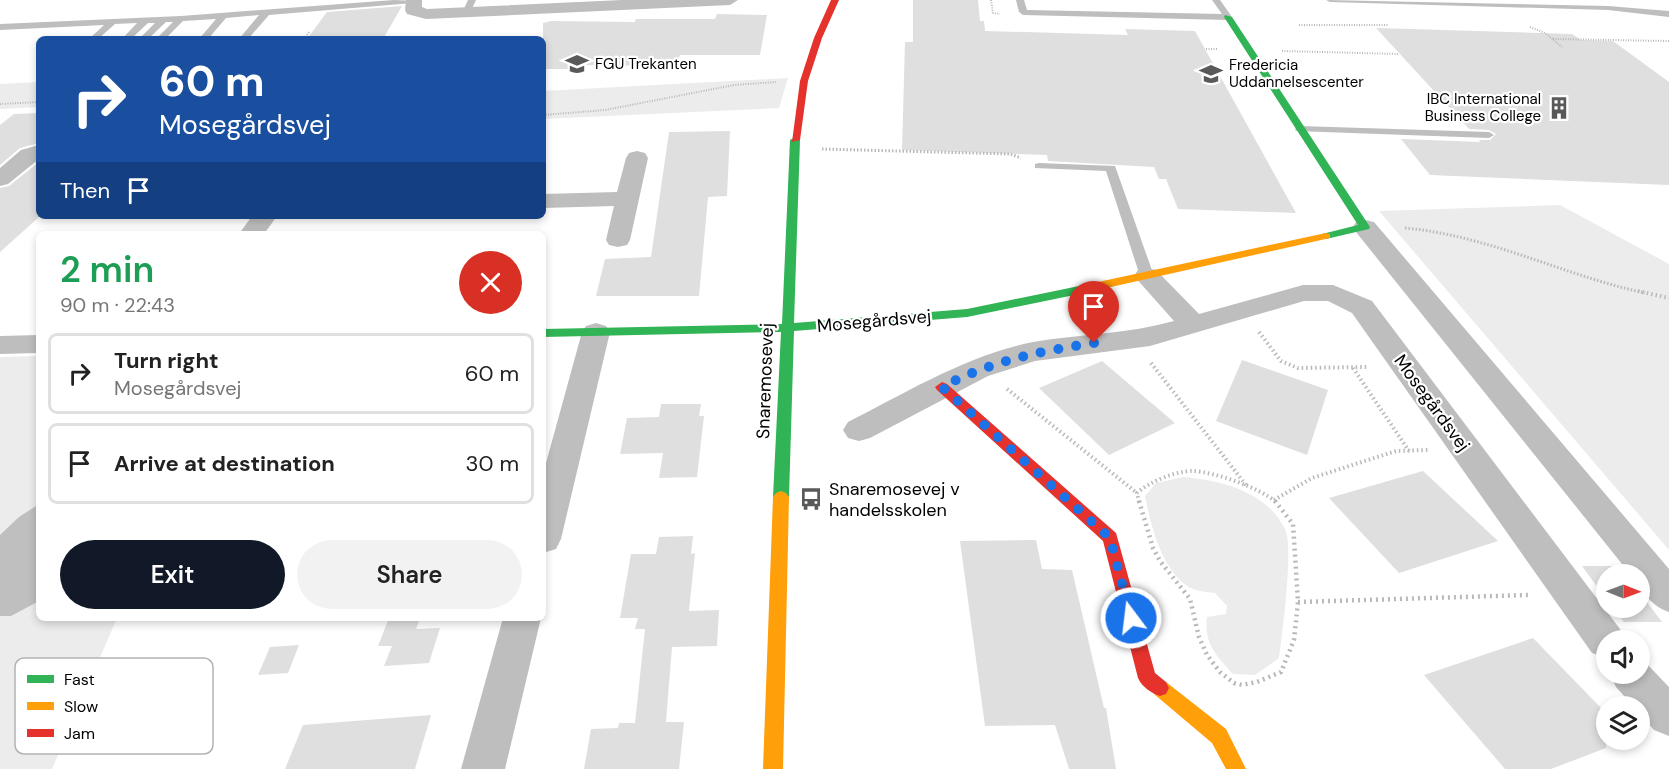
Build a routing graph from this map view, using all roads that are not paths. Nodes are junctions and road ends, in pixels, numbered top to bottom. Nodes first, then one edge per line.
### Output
1 (730, 0) edge
2 (835, 0) edge
3 (1020, 0) edge
4 (1216, 0) edge
5 (1330, 0) edge
6 (413, 4) edge
7 (511, 5) edge
8 (469, 6) edge
9 (267, 12) junction
10 (1669, 14) edge
11 (224, 15) junction
12 (1228, 17) junction
13 (180, 19) junction
14 (162, 20) junction
15 (145, 21) junction
16 (112, 23) junction
17 (0, 27) edge
18 (97, 36) edge
19 (129, 36) edge
20 (146, 36) edge
21 (163, 36) edge
22 (206, 36) edge
23 (246, 36) edge
24 (1300, 129) junction
25 (1489, 135) dead end
26 (36, 153) edge
27 (637, 158) dead end
28 (1039, 166) road end
29 (0, 178) edge
30 (627, 199) junction
31 (546, 201) edge
32 (263, 219) edge
33 (1365, 227) junction
34 (253, 231) edge
35 (618, 240) dead end
36 (1147, 276) junction
37 (1192, 323) junction
38 (786, 328) junction
39 (597, 332) junction
40 (546, 333) edge
41 (36, 344) edge
42 (0, 345) edge
43 (942, 387) junction
44 (859, 430) dead end
45 (552, 472) edge
46 (546, 517) edge
47 (1669, 596) edge
48 (521, 621) edge
49 (1598, 630) edge
50 (1639, 684) edge
51 (1669, 716) edge
52 (483, 769) edge
53 (773, 769) edge
54 (1236, 769) edge

1 - 7 street
2 - 38 street, Snaremosevej
3 - 12 lane
4 - 12 lane
5 - 10 lane
6 - 8 street
6 - 9 lane
7 - 8 street
9 - 11 lane
9 - 23 lane
11 - 13 lane
11 - 22 lane
12 - 24 street
13 - 14 lane
13 - 21 lane
14 - 15 lane
14 - 20 lane
15 - 16 lane
15 - 19 lane
16 - 17 lane
16 - 18 lane
24 - 25 lane
24 - 33 street
26 - 29 street
27 - 30 street
28 - 36 lane
30 - 31 street
30 - 35 street
32 - 34 street
33 - 36 street, Mosegårdsvej
33 - 47 street
36 - 37 street
36 - 38 street, Mosegårdsvej
37 - 43 street, Mosegårdsvej
37 - 49 street, Mosegårdsvej
38 - 39 street, Mosegårdsvej
38 - 53 street, Snaremosevej
39 - 40 street, Mosegårdsvej
39 - 45 street
41 - 42 street
43 - 44 street, Mosegårdsvej
43 - 54 street
45 - 46 street
48 - 52 street
50 - 51 street

